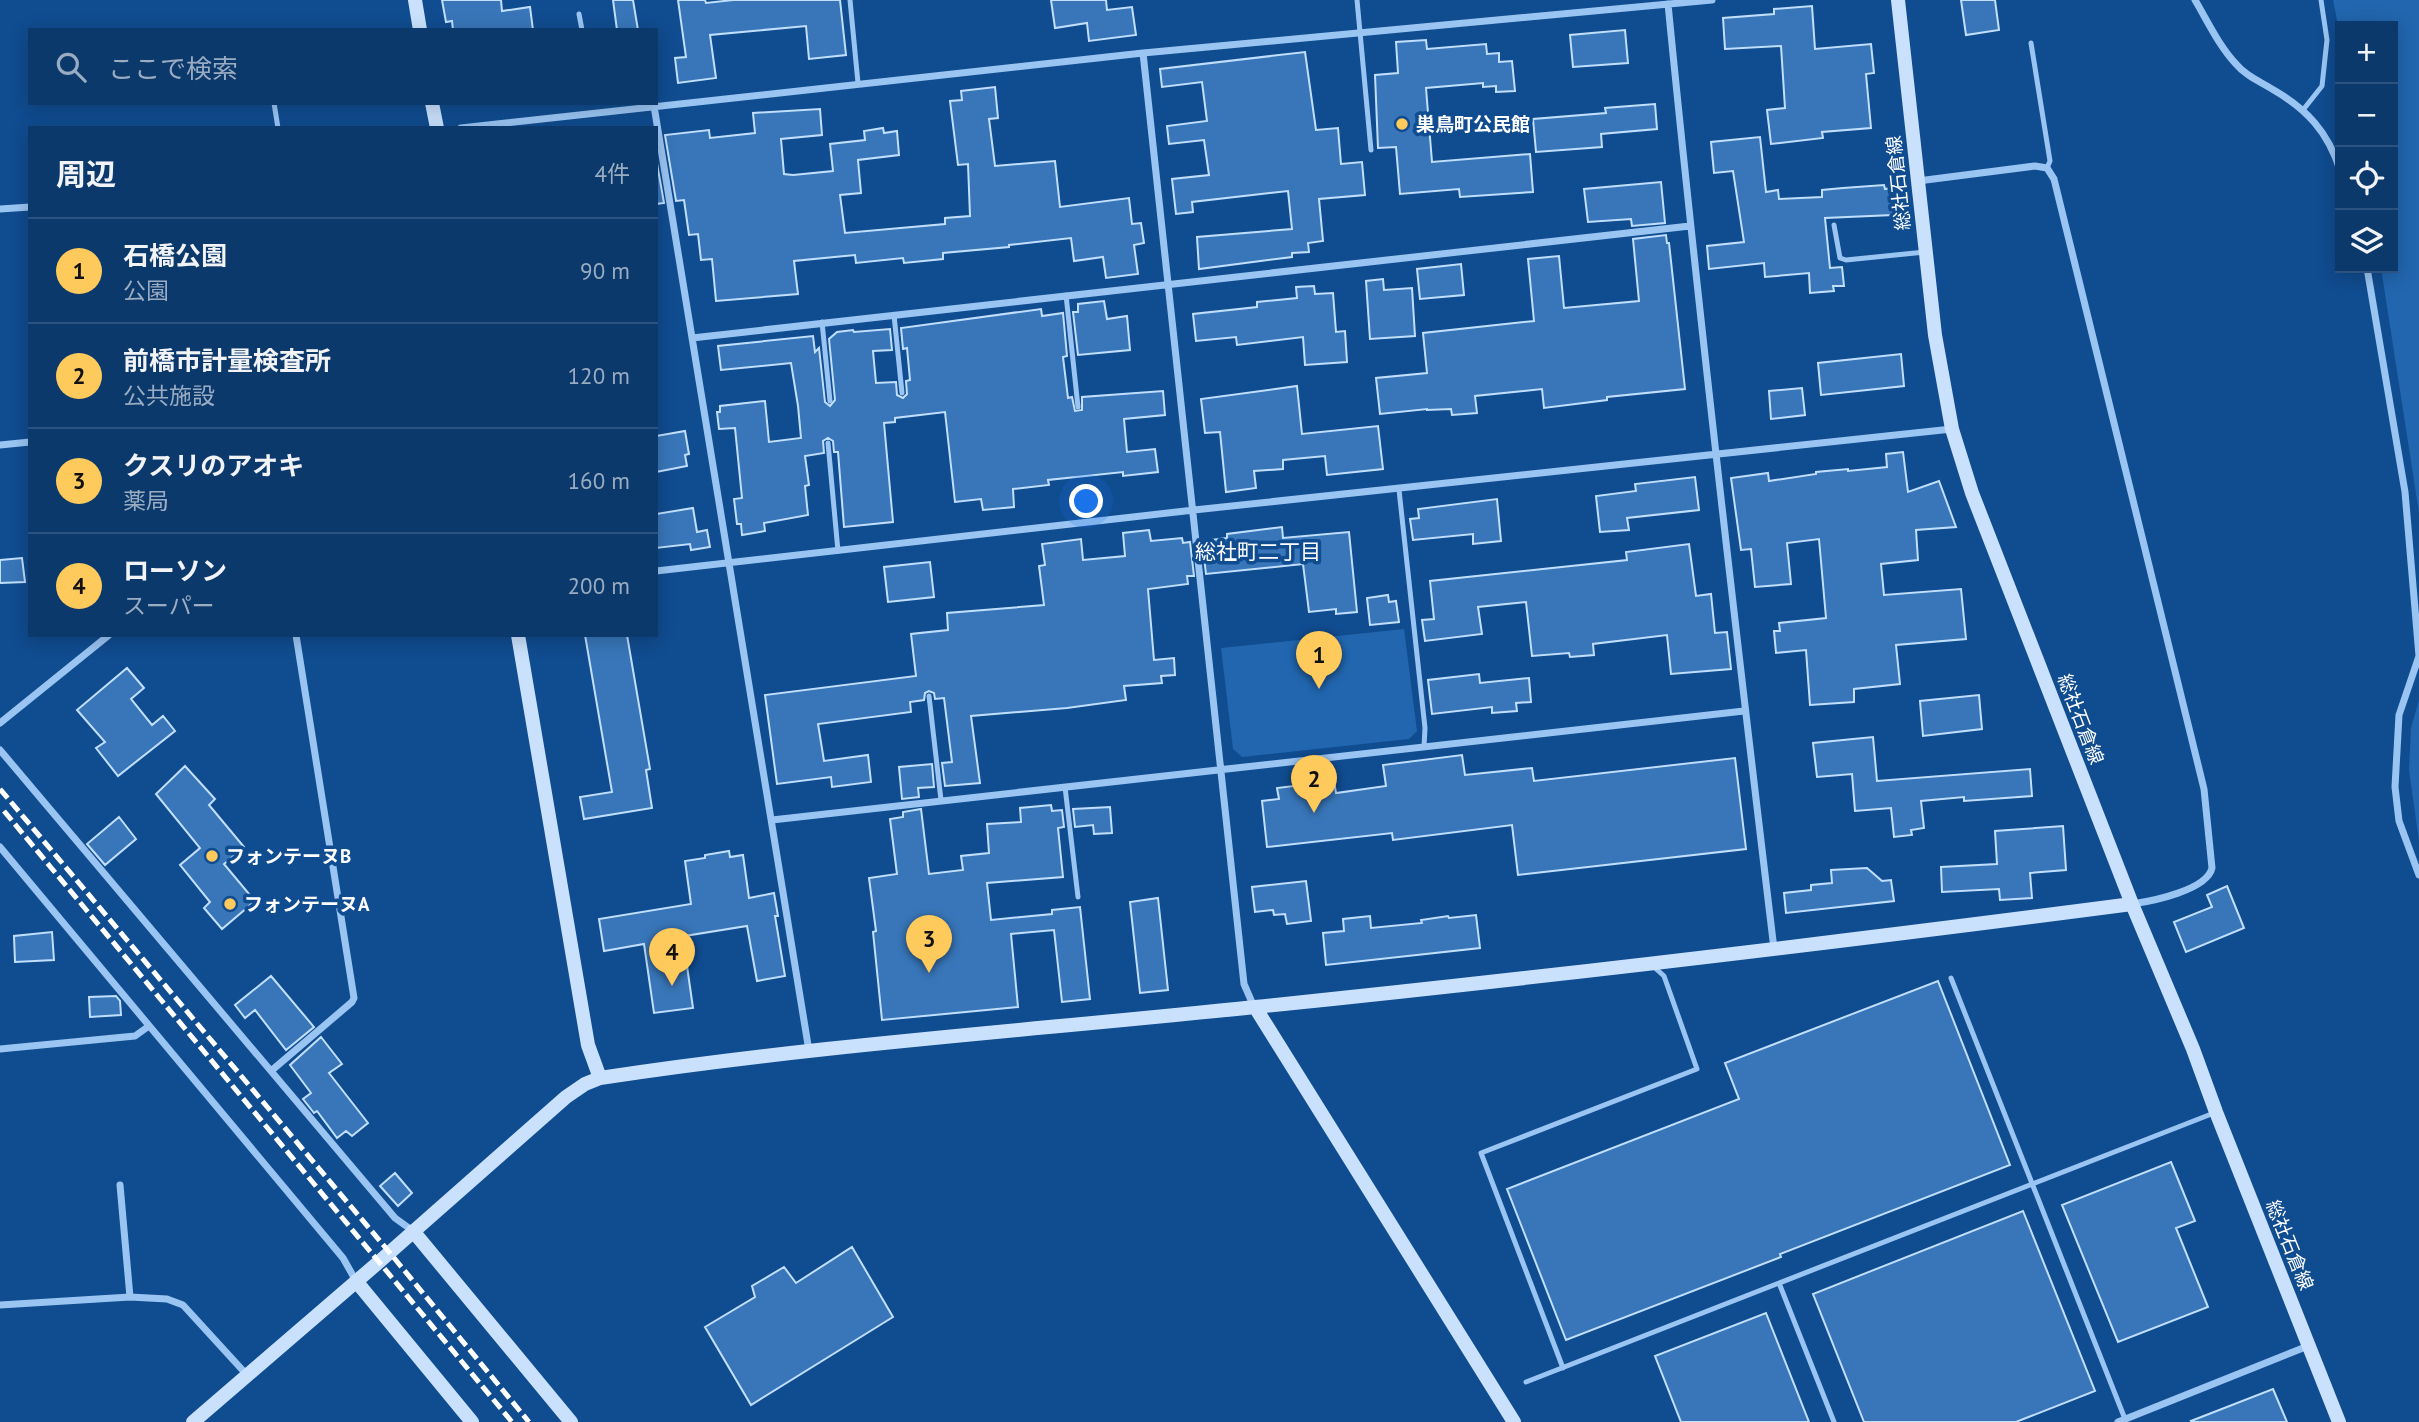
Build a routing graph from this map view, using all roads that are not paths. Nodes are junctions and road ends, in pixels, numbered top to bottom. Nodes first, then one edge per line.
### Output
1 (415, 0) edge
2 (850, 0) edge
3 (1357, 0) edge
4 (1712, 0) edge
5 (1898, 0) edge
6 (2195, 0) edge
7 (2321, 0) edge
8 (1668, 4) junction
9 (579, 14) dead end
10 (420, 28) edge
11 (582, 28) edge
12 (1360, 33) junction
13 (2031, 43) dead end
14 (1143, 53) junction
15 (858, 83) junction
16 (274, 105) edge
17 (432, 105) edge
18 (593, 105) edge
19 (654, 106) junction
20 (2303, 110) junction
21 (594, 112) junction
22 (278, 126) edge
23 (436, 126) edge
24 (478, 126) edge
25 (657, 126) edge
26 (658, 130) edge
27 (1371, 150) dead end
28 (2335, 154) edge
29 (2047, 168) junction
30 (1918, 181) junction
31 (28, 207) edge
32 (0, 209) edge
33 (1833, 225) dead end
34 (1690, 226) junction
35 (1925, 252) junction
36 (2368, 273) edge
37 (1167, 285) junction
38 (1066, 295) junction
39 (894, 315) junction
40 (821, 322) junction
41 (692, 338) junction
42 (902, 393) dead end
43 (830, 401) dead end
44 (1078, 407) dead end
45 (1952, 429) junction
46 (28, 442) edge
47 (828, 443) dead end
48 (0, 445) edge
49 (1717, 454) junction
50 (1399, 490) junction
51 (1194, 510) junction
52 (838, 551) junction
53 (730, 562) junction
54 (658, 571) edge
55 (107, 637) edge
56 (296, 637) edge
57 (518, 637) edge
58 (2416, 673) edge
59 (929, 696) dead end
60 (1744, 711) junction
61 (0, 723) edge
62 (1424, 747) junction
63 (0, 750) edge
64 (1219, 769) junction
65 (1065, 787) junction
66 (941, 800) junction
67 (772, 820) junction
68 (0, 847) edge
69 (2419, 875) edge
70 (1078, 897) dead end
71 (2132, 904) junction
72 (1774, 950) junction
73 (1652, 964) junction
74 (1951, 978) dead end
75 (1255, 1007) junction
76 (149, 1026) junction
77 (0, 1049) edge
78 (809, 1051) junction
79 (271, 1071) junction
80 (600, 1078) junction
81 (2216, 1112) junction
82 (2031, 1184) junction
83 (120, 1185) dead end
84 (413, 1231) junction
85 (356, 1281) junction
86 (1779, 1283) junction
87 (130, 1297) junction
88 (0, 1305) edge
89 (2309, 1345) junction
90 (1563, 1368) junction
91 (247, 1376) junction
92 (1526, 1382) dead end
93 (2121, 1421) edge
94 (193, 1422) edge
95 (472, 1422) edge
96 (571, 1422) edge
97 (1514, 1422) edge
98 (1834, 1422) edge
99 (2339, 1422) edge

1 - 10 street
2 - 15 lane
3 - 12 lane
4 - 8 street
5 - 30 street, 総社石倉線
6 - 20 street
7 - 20 lane
8 - 12 street
8 - 34 street
9 - 11 lane
12 - 14 street
12 - 27 lane
13 - 29 lane
14 - 15 street
14 - 37 street
15 - 19 street
16 - 22 lane
17 - 23 street
18 - 21 lane
19 - 21 street
19 - 25 street
20 - 28 street
21 - 24 street
26 - 41 street
29 - 30 street
29 - 71 street
30 - 35 street, 総社石倉線
31 - 32 street
33 - 35 lane
34 - 37 street
34 - 49 street
35 - 45 street, 総社石倉線
36 - 58 street
37 - 38 street
37 - 51 street
38 - 39 street
38 - 44 lane
39 - 40 street
39 - 42 lane
40 - 41 street
40 - 43 lane
41 - 53 street
45 - 49 street
45 - 71 street, 総社石倉線
46 - 48 street
47 - 52 lane
49 - 50 street
49 - 60 street
50 - 51 street
50 - 62 lane
51 - 52 street
51 - 64 street
52 - 53 street
53 - 54 street
53 - 67 street
55 - 61 street
56 - 79 street
57 - 80 street
58 - 69 street
59 - 66 lane
60 - 62 street
60 - 72 street
62 - 64 street
63 - 79 street
64 - 65 street
64 - 75 street
65 - 66 street
65 - 70 lane
66 - 67 street
67 - 78 street
68 - 76 street
71 - 72 street
71 - 81 street, 総社石倉線
72 - 73 street
73 - 75 street
73 - 90 lane
74 - 82 lane
75 - 78 street
75 - 97 street
76 - 77 street
76 - 85 street
78 - 80 street
79 - 84 street
80 - 84 street
81 - 82 lane
81 - 89 street, 総社石倉線
82 - 86 lane
82 - 93 lane
83 - 87 street
84 - 85 street
84 - 96 street
85 - 91 street
85 - 95 street
86 - 90 lane
86 - 98 lane
87 - 88 street
87 - 91 street
89 - 93 street
89 - 99 street, 総社石倉線
90 - 92 lane
91 - 94 street

